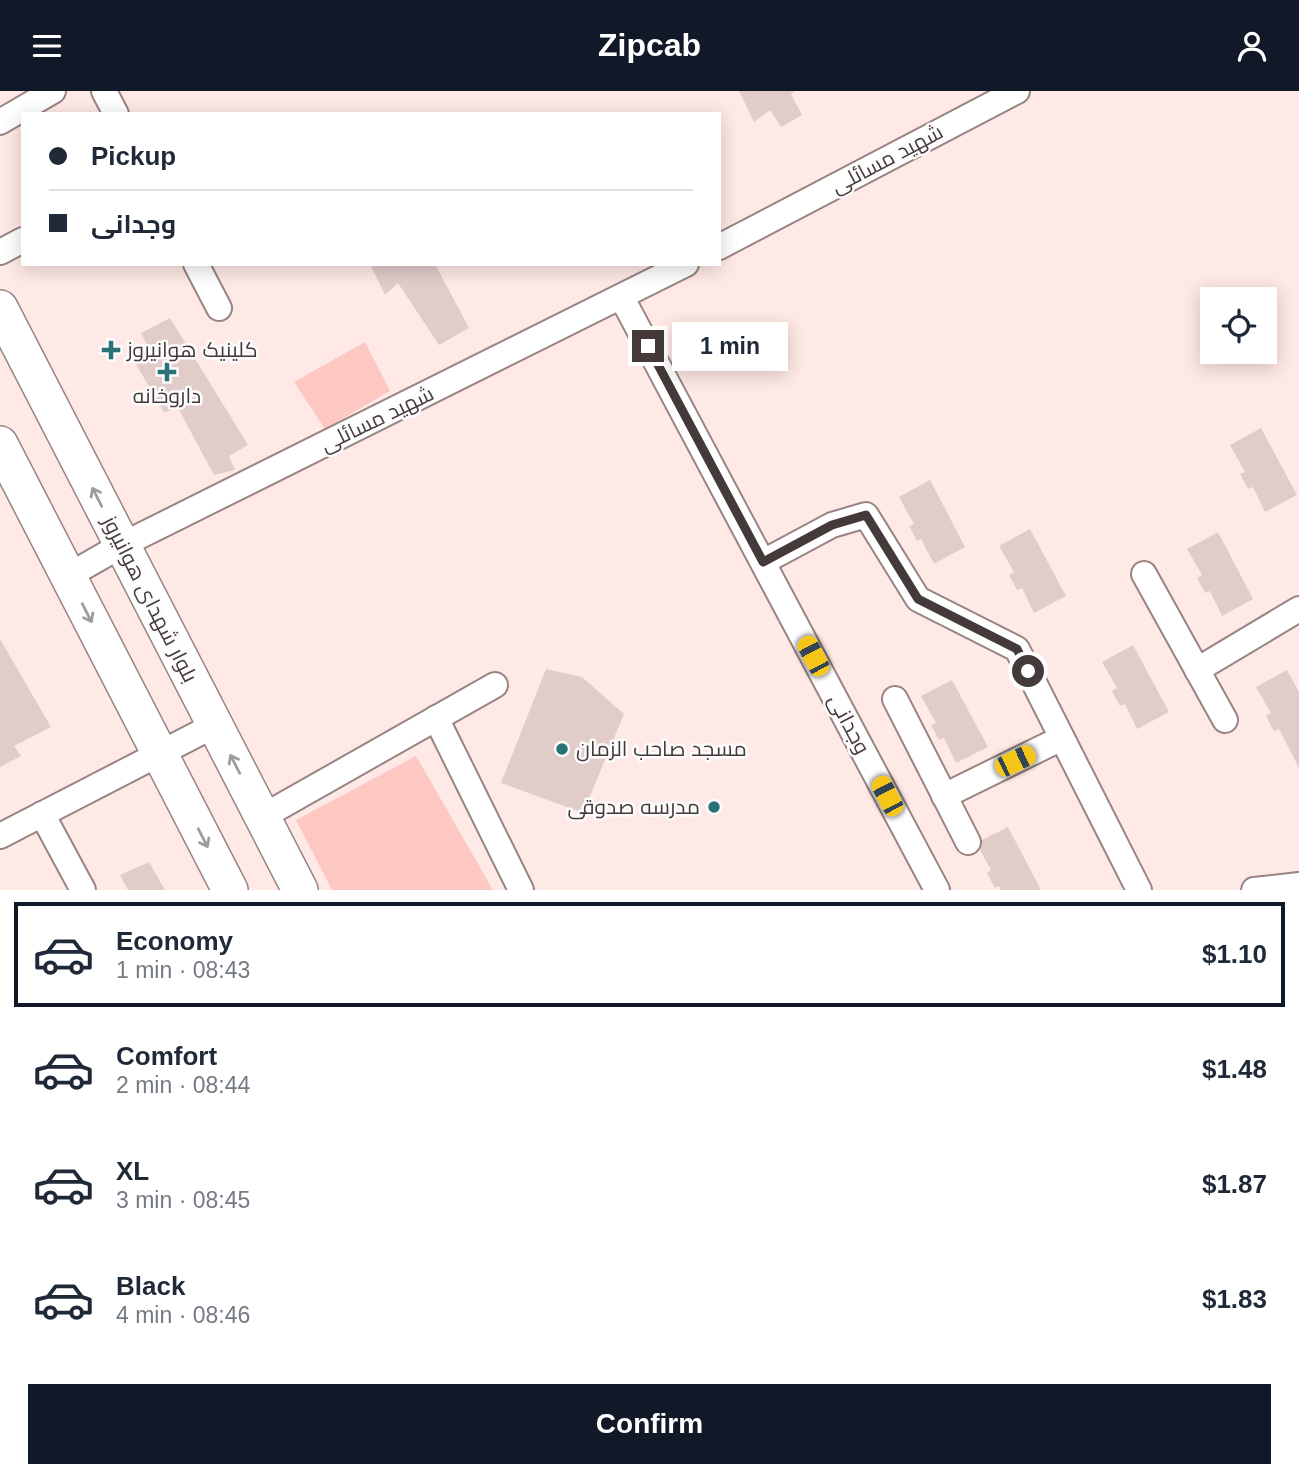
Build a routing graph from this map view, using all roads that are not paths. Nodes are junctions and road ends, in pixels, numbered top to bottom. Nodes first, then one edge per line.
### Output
1 (53, 91) edge
2 (104, 91) edge
3 (1017, 91) edge
4 (115, 112) edge
5 (0, 122) edge
6 (21, 241) edge
7 (721, 246) edge
8 (0, 253) edge
9 (197, 266) edge
10 (682, 266) edge
11 (622, 298) junction
12 (0, 307) edge
13 (219, 308) dead end
14 (0, 444) edge
15 (122, 545) junction
16 (763, 562) junction
17 (1144, 574) dead end
18 (68, 576) junction
19 (1299, 609) edge
20 (1197, 670) junction
21 (495, 685) dead end
22 (895, 699) dead end
23 (436, 718) junction
24 (1225, 720) dead end
25 (215, 725) junction
26 (1062, 738) junction
27 (160, 755) junction
28 (944, 796) junction
29 (42, 814) junction
30 (262, 817) junction
31 (0, 836) edge
32 (968, 842) dead end
33 (1299, 885) edge
34 (83, 890) edge
35 (229, 890) edge
36 (300, 890) edge
37 (522, 890) edge
38 (937, 890) edge
39 (1139, 890) edge
40 (1254, 890) edge

1 - 5 street
2 - 4 street
3 - 7 street, شهید مسائلی
6 - 8 street
9 - 13 street
10 - 11 street, شهید مسائلی
11 - 15 street, شهید مسائلی
11 - 16 street, وجدانی
15 -> 12 main road, بلوار شهدای هوانیروز
14 - 18 main road
15 - 18 street, شهید مسائلی
15 - 25 main road, بلوار شهدای هوانیروز
16 - 26 street
16 - 38 street, وجدانی
17 - 20 street
18 -> 27 main road
19 - 20 street
20 - 24 street
21 - 23 street
22 - 28 street
23 - 30 street
23 - 37 street
25 - 27 street
30 -> 25 main road, بلوار شهدای هوانیروز
26 - 28 street
26 - 39 street
27 - 29 street
27 -> 35 main road
28 - 32 street
29 - 31 street
29 - 34 street
30 - 36 main road, بلوار شهدای هوانیروز
33 - 40 street

